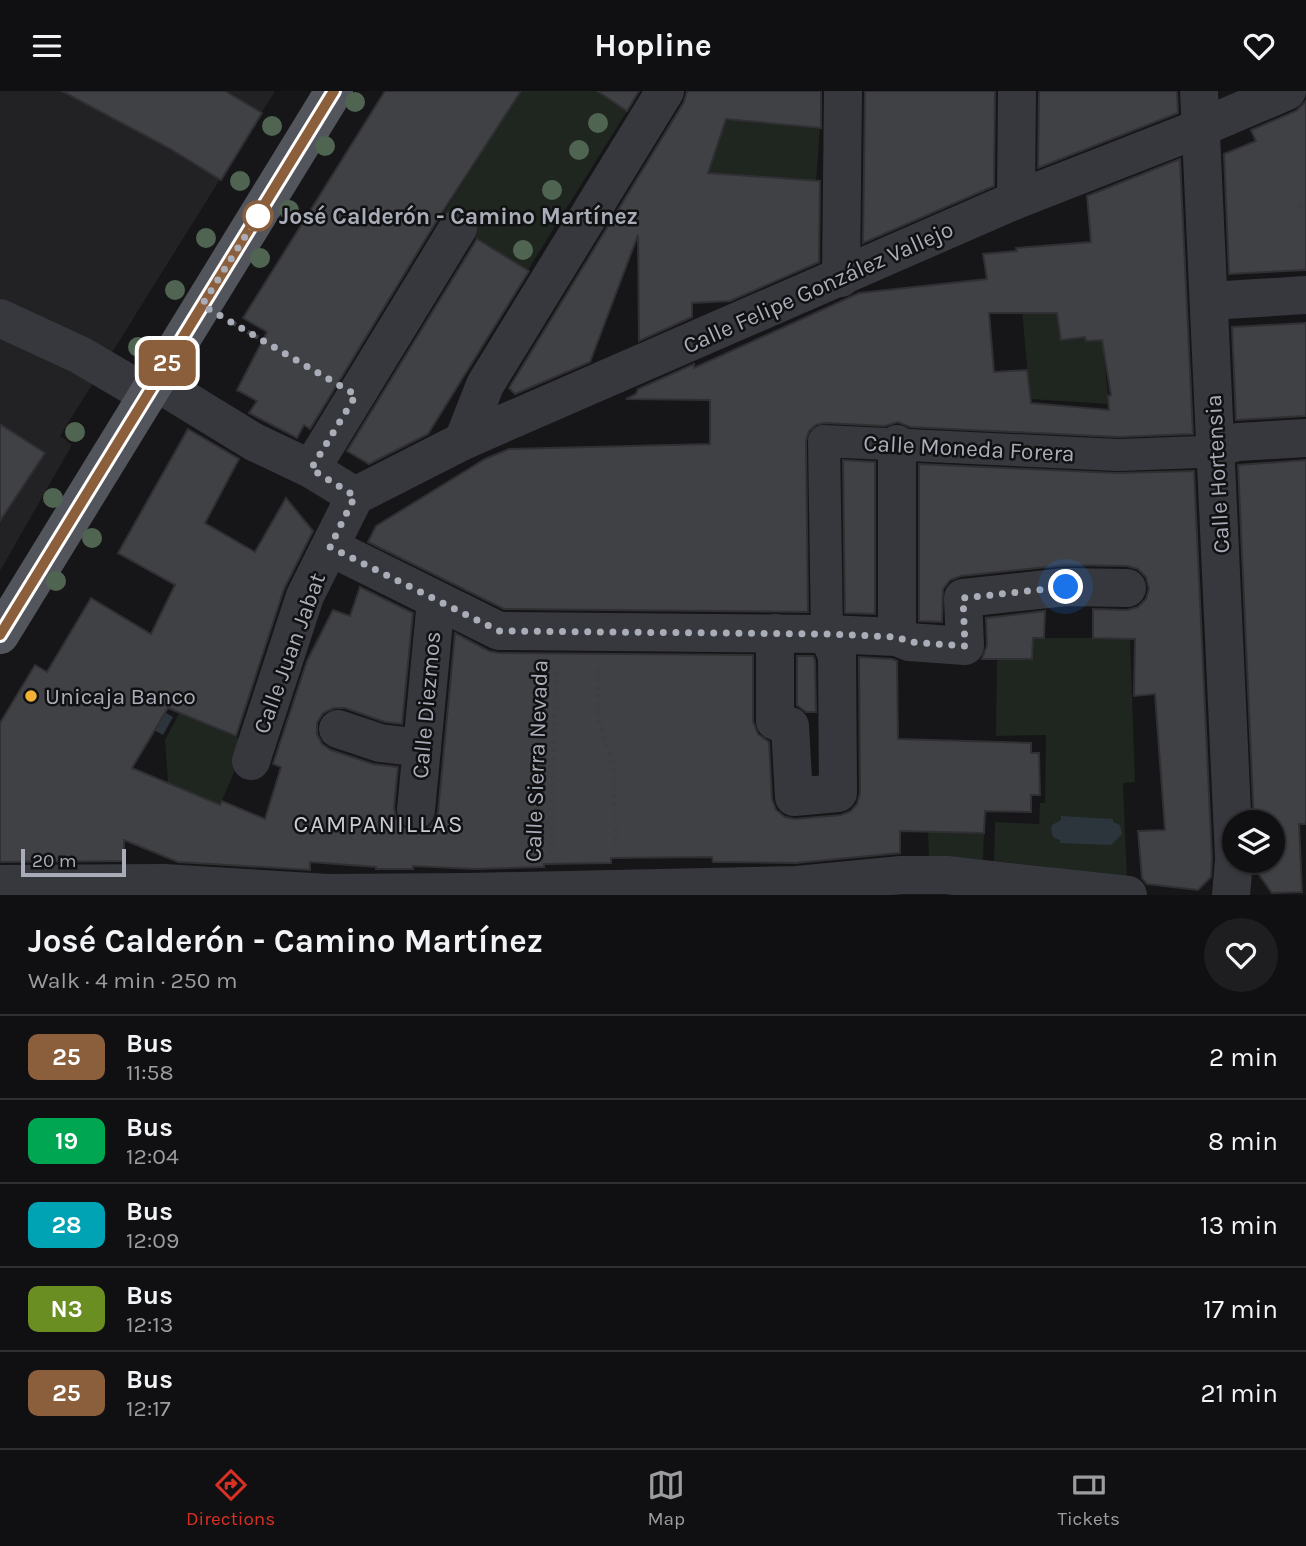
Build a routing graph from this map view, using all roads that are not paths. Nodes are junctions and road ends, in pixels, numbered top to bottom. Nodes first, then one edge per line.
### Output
1 (334, 91) edge
2 (665, 91) edge
3 (843, 91) edge
4 (1017, 91) edge
5 (1287, 91) edge
6 (1200, 110) edge
7 (1016, 200) junction
8 (458, 228) dead end
9 (841, 278) junction
10 (1306, 295) edge
11 (1209, 301) junction
12 (0, 318) edge
13 (152, 388) junction
14 (1306, 438) edge
15 (463, 441) junction
16 (897, 444) junction
17 (1216, 447) junction
18 (311, 469) junction
19 (355, 496) junction
20 (330, 547) junction
21 (1126, 588) dead end
22 (436, 600) junction
23 (775, 633) junction
24 (827, 634) junction
25 (0, 635) edge
26 (898, 637) junction
27 (338, 729) dead end
28 (422, 748) junction
29 (251, 761) dead end
30 (416, 810) dead end
31 (1232, 810) edge
32 (1233, 873) edge
33 (0, 884) edge
34 (184, 890) edge
35 (603, 891) edge
36 (1128, 895) edge
37 (1231, 895) edge

1 - 13 main road
2 - 15 street
3 - 9 street
4 - 7 street
5 - 6 street, Calle Felipe González Vallejo
6 - 7 street, Calle Felipe González Vallejo
6 - 11 street, Calle Hortensia
7 - 9 street, Calle Felipe González Vallejo
8 - 18 street
9 - 15 street, Calle Felipe González Vallejo
10 - 11 street
11 - 17 street, Calle Hortensia
12 - 13 street
13 - 18 street
13 - 25 main road
14 - 17 street, Calle Moneda Forera
15 - 19 street, Calle Felipe González Vallejo
16 - 17 street, Calle Moneda Forera
16 - 24 street, Calle Moneda Forera
16 - 26 street
17 - 31 street, Calle Hortensia
18 - 19 street
19 - 20 street, Calle Juan Jabat
20 - 22 street
20 - 29 street, Calle Juan Jabat
21 - 26 street
22 - 23 street
22 - 28 street, Calle Diezmos
23 - 24 street
23 - 24 street
24 - 26 street
27 - 28 street
28 - 30 street, Calle Diezmos
32 - 37 street, Calle Hortensia
33 - 34 street
34 - 35 street
35 - 36 street

